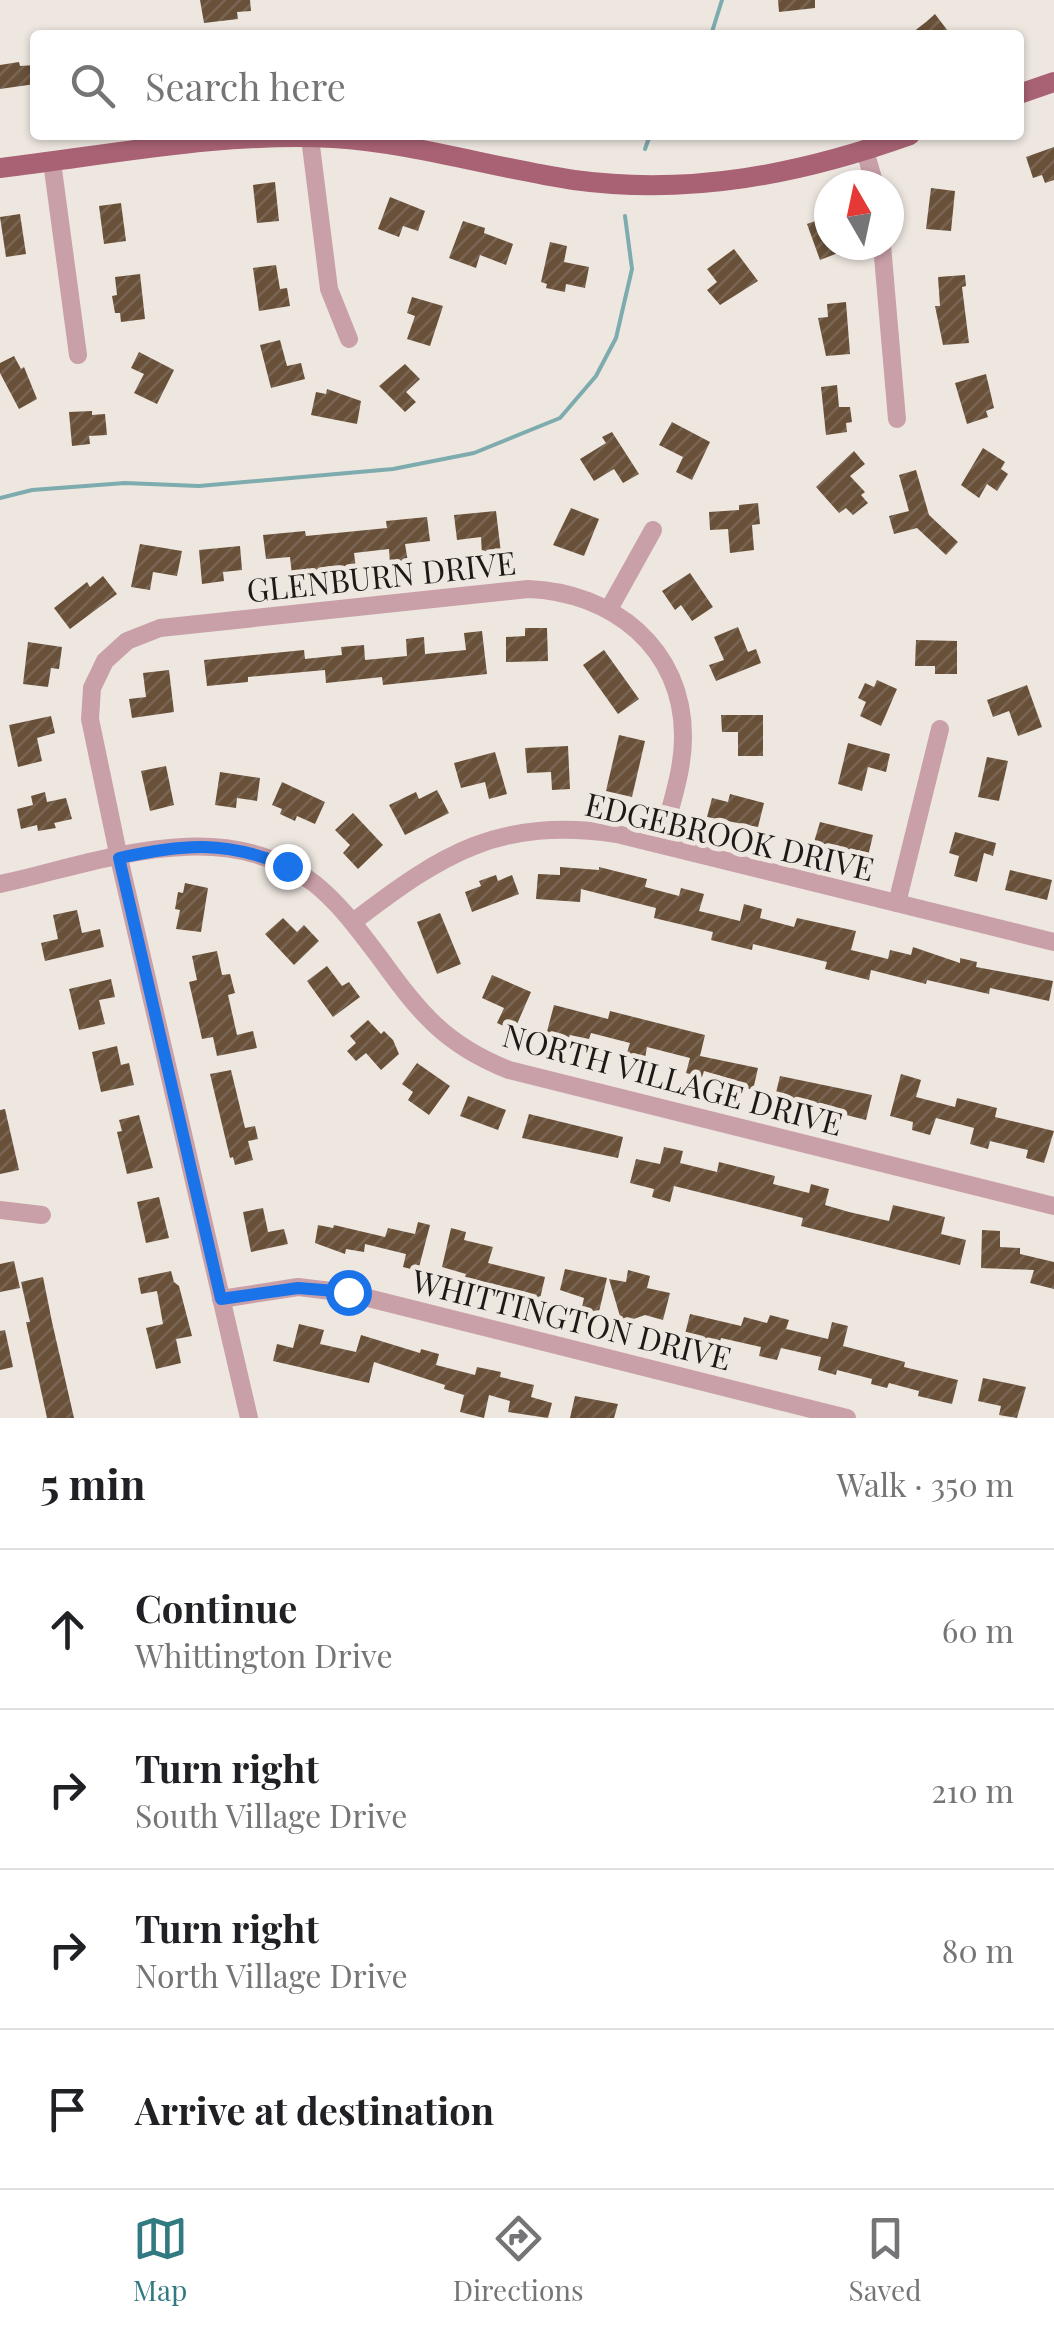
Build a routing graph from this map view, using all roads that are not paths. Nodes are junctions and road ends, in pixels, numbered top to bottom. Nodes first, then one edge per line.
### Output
1 (1054, 82) edge
2 (1024, 92) edge
3 (234, 140) edge
4 (310, 140) edge
5 (335, 140) edge
6 (896, 140) edge
7 (865, 151) junction
8 (52, 162) junction
9 (0, 168) edge
10 (871, 170) edge
11 (883, 260) edge
12 (348, 339) dead end
13 (78, 355) dead end
14 (897, 418) dead end
15 (653, 530) dead end
16 (609, 609) junction
17 (940, 729) dead end
18 (661, 844) junction
19 (119, 858) junction
20 (0, 884) edge
21 (897, 903) junction
22 (353, 922) junction
23 (1054, 942) edge
24 (1054, 1206) edge
25 (0, 1210) edge
26 (42, 1214) dead end
27 (221, 1299) junction
28 (249, 1418) edge
29 (847, 1418) edge

1 - 2 main road
3 - 8 main road
4 - 12 street
5 - 7 main road
6 - 7 main road
7 - 10 street
8 - 9 main road
8 - 13 street
11 - 14 street
15 - 16 street
16 - 18 street, GLENBURN DRIVE
16 - 19 street, GLENBURN DRIVE
17 - 21 street
18 - 21 street, EDGEBROOK DRIVE
18 - 22 street, EDGEBROOK DRIVE
19 - 20 street, NORTH VILLAGE DRIVE
19 - 22 street, NORTH VILLAGE DRIVE
19 - 27 street, GLENBURN DRIVE
21 - 23 street, EDGEBROOK DRIVE
22 - 24 street, NORTH VILLAGE DRIVE
25 - 26 street
27 - 28 street, GLENBURN DRIVE
27 - 29 street, WHITTINGTON DRIVE

